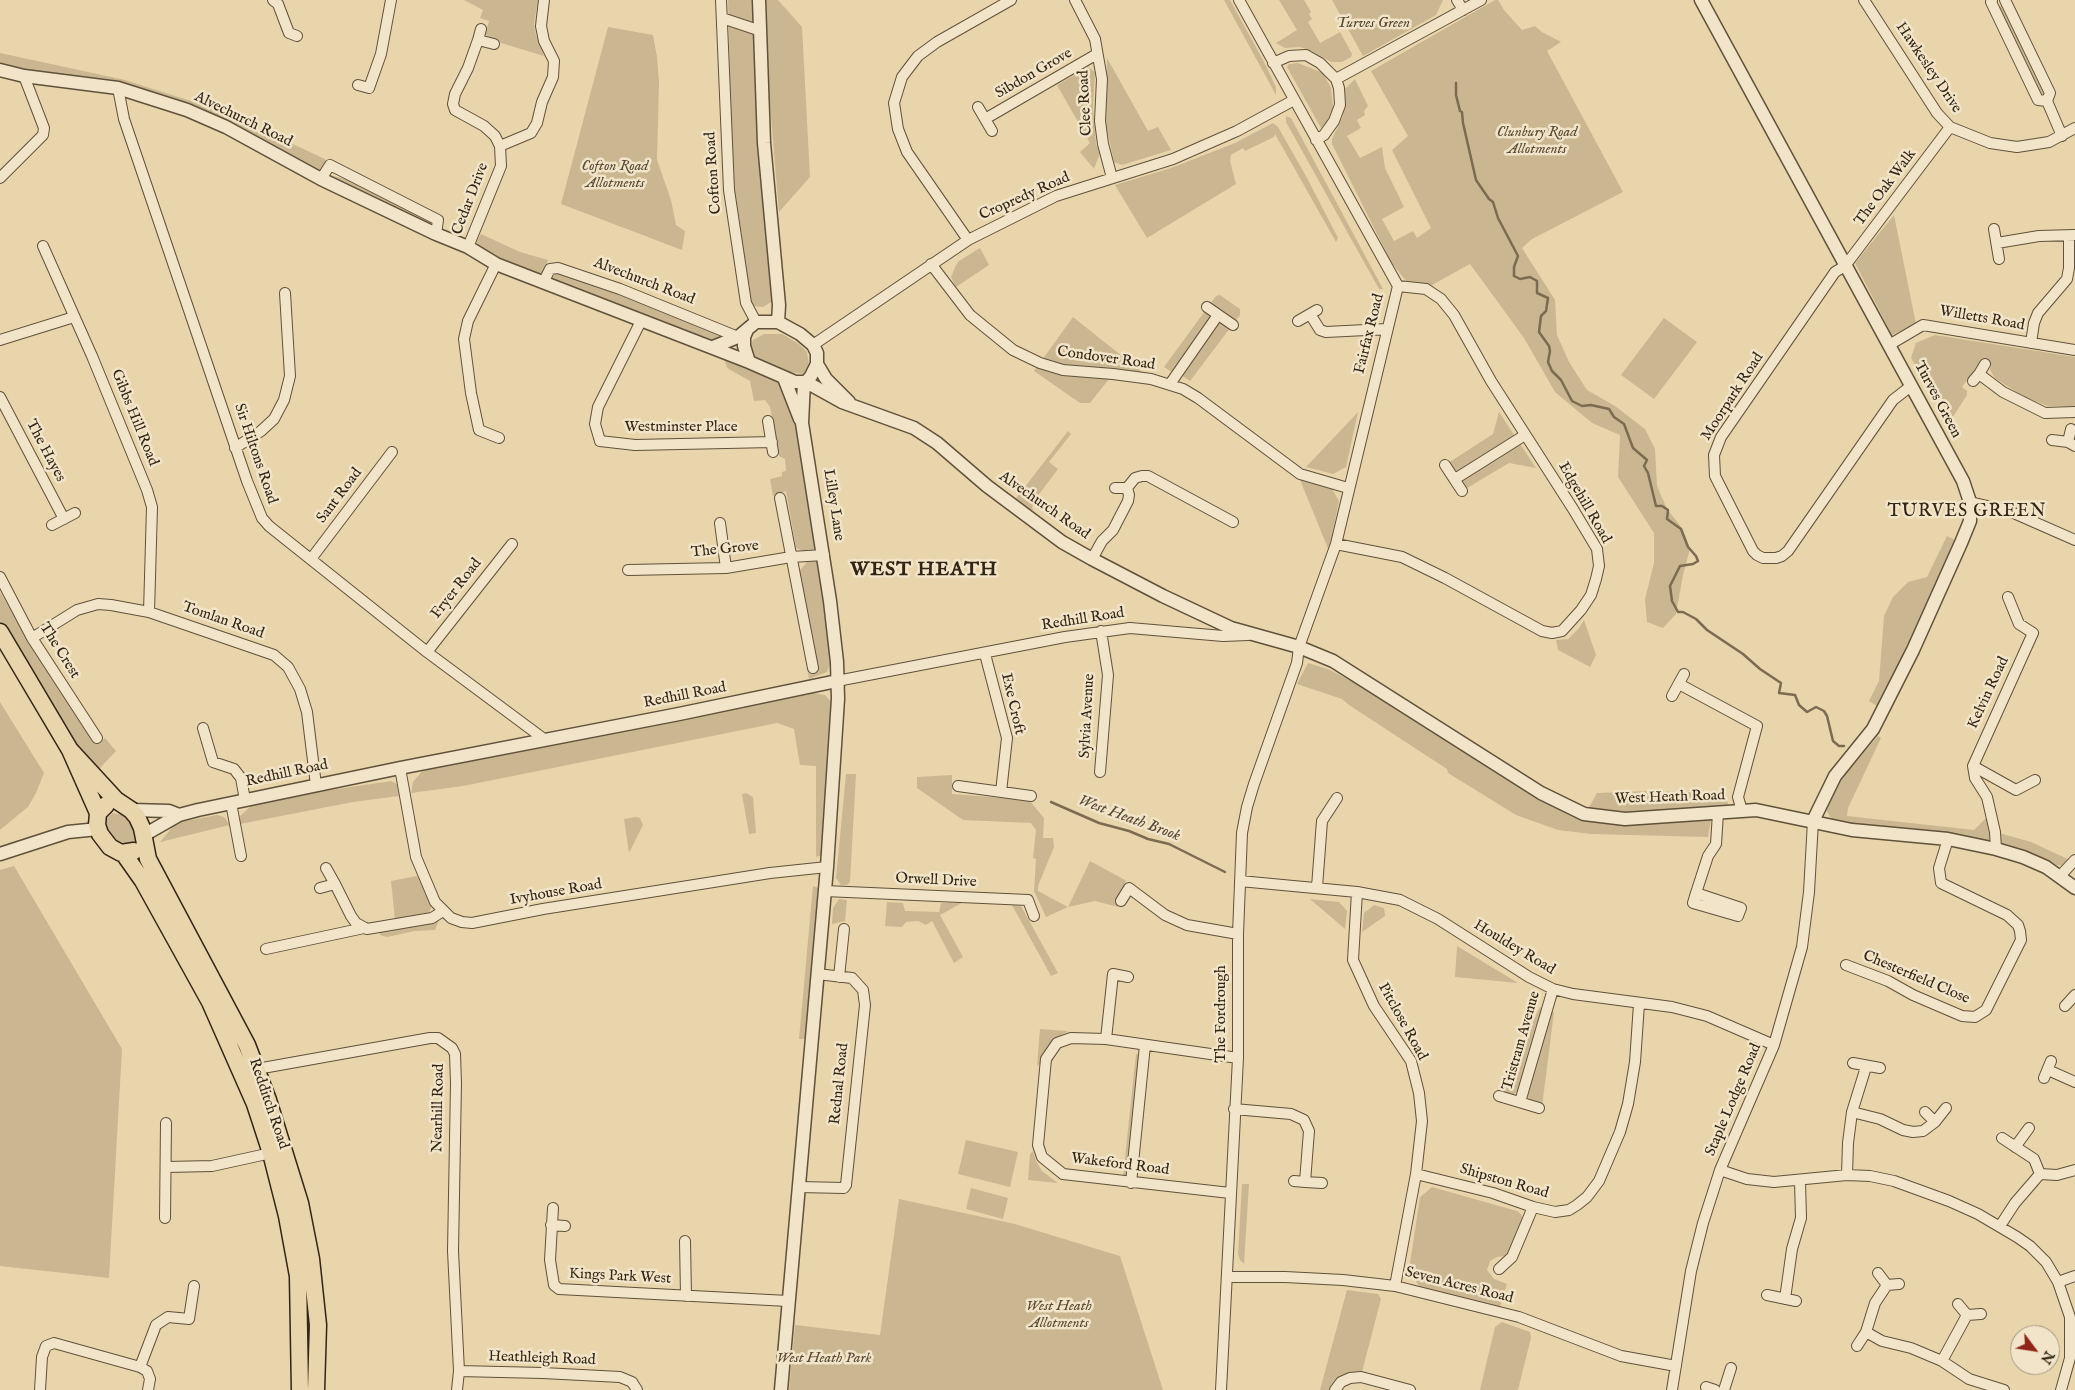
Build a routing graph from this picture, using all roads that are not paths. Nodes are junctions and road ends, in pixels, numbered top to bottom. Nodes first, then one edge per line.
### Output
1 (273, 0) edge
2 (391, 0) edge
3 (544, 0) edge
4 (721, 0) edge
5 (759, 0) edge
6 (1011, 0) edge
7 (1075, 0) edge
8 (1239, 0) edge
9 (1457, 0) edge
10 (1481, 0) edge
11 (1700, 0) edge
12 (1992, 0) edge
13 (2005, 0) edge
14 (1866, 1) edge
15 (1463, 10) junction
16 (722, 18) junction
17 (481, 29) dead end
18 (761, 31) junction
19 (290, 37) dead end
20 (478, 40) junction
21 (494, 44) dead end
22 (1097, 54) junction
23 (1273, 63) junction
24 (0, 70) edge
25 (24, 76) junction
26 (1336, 79) junction
27 (358, 85) dead end
28 (118, 88) junction
29 (1294, 100) junction
30 (2047, 101) junction
31 (978, 108) dead end
32 (986, 120) junction
33 (1950, 127) junction
34 (2075, 128) edge
35 (992, 130) dead end
36 (2062, 136) junction
37 (1316, 140) junction
38 (500, 146) junction
39 (0, 178) edge
40 (1112, 178) junction
41 (1994, 229) dead end
42 (2072, 236) edge
43 (968, 240) junction
44 (1997, 244) junction
45 (43, 246) dead end
46 (468, 247) junction
47 (1999, 259) dead end
48 (496, 264) junction
49 (931, 264) junction
50 (1845, 266) junction
51 (544, 281) junction
52 (1398, 286) junction
53 (285, 293) dead end
54 (1207, 307) dead end
55 (1218, 315) junction
56 (74, 317) junction
57 (641, 321) junction
58 (1298, 321) dead end
59 (778, 322) junction
60 (1233, 325) dead end
61 (747, 330) junction
62 (1386, 330) junction
63 (0, 340) edge
64 (2031, 343) junction
65 (814, 345) junction
66 (1889, 345) junction
67 (713, 347) junction
68 (2075, 350) edge
69 (749, 362) junction
70 (817, 364) junction
71 (1985, 364) dead end
72 (784, 378) junction
73 (1170, 384) junction
74 (804, 386) junction
75 (1911, 386) junction
76 (0, 397) edge
77 (852, 405) junction
78 (2075, 412) edge
79 (768, 421) dead end
80 (802, 423) junction
81 (2071, 429) dead end
82 (1525, 434) junction
83 (499, 438) dead end
84 (2052, 440) dead end
85 (2072, 444) edge
86 (235, 448) junction
87 (392, 452) dead end
88 (1445, 464) dead end
89 (1455, 479) junction
90 (1115, 488) dead end
91 (1127, 488) junction
92 (1348, 488) junction
93 (1462, 492) dead end
94 (780, 498) dead end
95 (1970, 502) junction
96 (75, 513) dead end
97 (64, 519) junction
98 (1232, 522) dead end
99 (720, 523) dead end
100 (52, 525) dead end
101 (2075, 540) edge
102 (512, 544) dead end
103 (1336, 544) junction
104 (824, 555) junction
105 (791, 557) junction
106 (1092, 558) junction
107 (311, 559) junction
108 (726, 568) junction
109 (628, 570) dead end
110 (0, 577) edge
111 (2008, 597) dead end
112 (149, 612) junction
113 (1205, 616) junction
114 (1101, 631) junction
115 (0, 632) edge
116 (1198, 632) junction
117 (1253, 635) junction
118 (32, 638) junction
119 (1299, 647) junction
120 (427, 652) junction
121 (985, 654) junction
122 (812, 668) dead end
123 (1684, 674) dead end
124 (837, 682) junction
125 (1679, 684) junction
126 (1672, 696) dead end
127 (203, 728) dead end
128 (97, 738) dead end
129 (544, 739) junction
130 (70, 750) junction
131 (1972, 766) junction
132 (400, 768) junction
133 (1100, 772) dead end
134 (2035, 780) dead end
135 (316, 785) junction
136 (958, 786) dead end
137 (1001, 792) junction
138 (1031, 796) dead end
139 (1337, 798) dead end
140 (245, 800) junction
141 (231, 803) junction
142 (126, 806) junction
143 (1742, 811) junction
144 (98, 813) junction
145 (1718, 813) junction
146 (179, 815) junction
147 (1813, 821) junction
148 (98, 829) junction
149 (144, 838) junction
150 (1948, 839) junction
151 (1996, 849) junction
152 (0, 854) edge
153 (124, 854) junction
154 (241, 856) dead end
155 (2075, 860) edge
156 (827, 867) junction
157 (326, 868) dead end
158 (2060, 876) junction
159 (1240, 881) junction
160 (335, 884) junction
161 (1317, 887) junction
162 (320, 888) dead end
163 (2075, 888) edge
164 (825, 891) junction
165 (1357, 892) junction
166 (1696, 893) dead end
167 (1121, 901) dead end
168 (443, 911) junction
169 (1034, 916) dead end
170 (364, 928) junction
171 (844, 929) dead end
172 (1238, 934) junction
173 (266, 949) dead end
174 (1846, 965) dead end
175 (817, 974) junction
176 (839, 977) junction
177 (1128, 977) dead end
178 (1553, 989) junction
179 (2075, 996) edge
180 (1639, 1004) junction
181 (2065, 1006) dead end
182 (1106, 1039) junction
183 (1144, 1045) junction
184 (1774, 1045) junction
185 (1238, 1058) junction
186 (1853, 1063) dead end
187 (1866, 1067) junction
188 (1880, 1068) dead end
189 (257, 1069) junction
190 (2048, 1070) dead end
191 (2075, 1082) edge
192 (1498, 1096) dead end
193 (1520, 1102) junction
194 (1539, 1108) dead end
195 (1946, 1108) dead end
196 (1234, 1109) junction
197 (1852, 1112) junction
198 (1925, 1112) dead end
199 (1935, 1122) junction
200 (166, 1123) dead end
201 (2029, 1128) dead end
202 (2002, 1138) dead end
203 (2015, 1147) junction
204 (271, 1153) junction
205 (167, 1167) junction
206 (1720, 1170) junction
207 (2075, 1170) edge
208 (1416, 1174) junction
209 (2040, 1174) junction
210 (1847, 1175) junction
211 (1800, 1181) junction
212 (1131, 1183) junction
213 (1322, 1183) dead end
214 (799, 1187) junction
215 (1230, 1193) junction
216 (1533, 1207) junction
217 (552, 1208) dead end
218 (165, 1218) dead end
219 (551, 1225) junction
220 (565, 1226) dead end
221 (2000, 1226) junction
222 (685, 1241) dead end
223 (1499, 1269) dead end
224 (1878, 1273) dead end
225 (2075, 1276) edge
226 (1227, 1277) junction
227 (2058, 1282) junction
228 (1898, 1284) dead end
229 (1887, 1285) junction
230 (194, 1286) dead end
231 (1395, 1286) junction
232 (1767, 1295) dead end
233 (686, 1296) junction
234 (1785, 1299) junction
235 (788, 1301) junction
236 (1796, 1301) dead end
237 (1958, 1304) dead end
238 (1981, 1314) dead end
239 (1967, 1315) junction
240 (1866, 1332) junction
241 (1857, 1346) dead end
242 (1942, 1361) junction
243 (1676, 1366) junction
244 (140, 1367) junction
245 (1731, 1368) dead end
246 (459, 1371) junction
247 (301, 1382) edge
248 (317, 1382) edge
249 (40, 1390) edge
250 (148, 1390) edge
251 (457, 1390) edge
252 (638, 1390) edge
253 (780, 1390) edge
254 (1221, 1390) edge
255 (1335, 1390) edge
256 (1410, 1390) edge
257 (1672, 1390) edge
258 (1724, 1390) edge
259 (2004, 1390) edge
260 (2061, 1390) edge

1 - 19 street
2 - 27 street
3 - 38 street
4 - 16 street, Cofton Road
5 - 18 street
6 - 43 street
7 - 22 street, Clee Road
8 - 23 street, Fairfax Road
9 - 15 street
10 - 15 street
11 - 50 street, Turves Green
12 - 30 street
13 - 30 street
14 - 33 street, Hawkesley Drive
15 - 26 street
16 - 18 street
16 - 61 street, Cofton Road
17 - 20 street, Cedar Drive
18 - 59 street
20 - 21 street
20 - 38 street, Cedar Drive
22 - 32 street, Sibdon Grove
22 - 40 street, Clee Road
23 - 26 street
23 - 29 street, Fairfax Road
24 - 25 street, Alvechurch Road
25 - 28 street, Alvechurch Road
25 - 39 street
26 - 37 street
28 - 46 street, Alvechurch Road
28 - 86 street, Sir Hiltons Road
29 - 37 street, Fairfax Road
29 - 40 street, Cropredy Road
30 - 36 street
31 - 32 street, Sibdon Grove
32 - 35 street, Sibdon Grove
33 - 36 street
33 - 50 street, The Oak Walk
34 - 36 street
37 - 52 street, Fairfax Road
38 - 46 street, Cedar Drive
40 - 43 street, Cropredy Road
41 - 44 street
42 - 44 street
42 - 64 street
43 - 49 street, Cropredy Road
44 - 47 street
45 - 56 street, Gibbs Hill Road
46 - 48 street, Alvechurch Road
48 - 51 street, Alvechurch Road
48 - 83 street
49 - 65 street, Cropredy Road
49 - 73 street, Condover Road
50 - 66 street, Turves Green
50 - 75 street, Moorpark Road
51 - 57 street, Alvechurch Road
51 - 61 street, Alvechurch Road
52 - 62 street, Fairfax Road
52 - 82 street, Edgehill Road
53 - 86 street
54 - 55 street
55 - 60 street
55 - 73 street
56 - 63 street
56 - 112 street, Gibbs Hill Road
57 - 67 street, Alvechurch Road
57 - 79 street, Westminster Place
58 - 62 street
59 - 61 street
59 - 65 street
61 - 67 street
61 - 69 street
62 - 92 street, Fairfax Road
64 - 66 street, Willetts Road
64 - 68 street, Willetts Road
65 - 70 street
66 - 75 street, Turves Green
67 - 69 street, Alvechurch Road
69 - 72 street, Alvechurch Road
70 - 74 street
70 - 77 street, Alvechurch Road
71 - 78 street
72 - 74 street, Alvechurch Road
72 - 80 street, Lilley Lane
73 - 92 street, Condover Road
74 - 77 street, Alvechurch Road
74 - 80 street, Lilley Lane
75 - 95 street, Turves Green
76 - 97 street, The Hayes
77 - 106 street, Alvechurch Road
80 - 104 street, Lilley Lane
81 - 85 street
82 - 89 street
82 - 103 street, Edgehill Road
84 - 85 street
86 - 107 street, Sir Hiltons Road
87 - 107 street, Sant Road
88 - 89 street
89 - 93 street
90 - 91 street
91 - 98 street
91 - 106 street
92 - 103 street, Fairfax Road
94 - 105 street
95 - 101 street
95 - 147 street, Turves Green
96 - 97 street
97 - 100 street
99 - 108 street
102 - 120 street, Fryer Road
103 - 119 street, Fairfax Road
104 - 105 street, The Grove
104 - 124 street, Lilley Lane
105 - 108 street, The Grove
105 - 122 street
106 - 113 street, Alvechurch Road
107 - 120 street, Sir Hiltons Road
108 - 109 street, The Grove
110 - 118 street, The Crest
111 - 131 street, Kelvin Road
112 - 118 street, Tomlan Road
112 - 135 street, Tomlan Road
113 - 116 street
113 - 117 street, Alvechurch Road
114 - 116 street, Redhill Road
114 - 121 street, Redhill Road
114 - 133 street, Sylvia Avenue
115 - 130 highway
116 - 117 street, Redhill Road
117 - 119 street, Redhill Road
118 - 128 street, The Crest
119 - 145 street, West Heath Road
119 - 159 street, The Fordrough
120 - 129 street, Sir Hiltons Road
121 - 124 street, Redhill Road
121 - 137 street, Exe Croft
123 - 125 street
124 - 129 street, Redhill Road
124 - 156 street, Rednal Road
125 - 126 street
125 - 143 street
127 - 140 street
129 - 132 street, Redhill Road
130 - 142 highway
130 - 144 highway
131 - 134 street
131 - 151 street
132 - 135 street, Redhill Road
132 - 168 street
135 - 140 street, Redhill Road
136 - 137 street
137 - 138 street
139 - 161 street
140 - 141 street, Redhill Road
141 - 146 street, Redhill Road
141 - 154 street
142 - 144 highway
142 - 146 street, Redhill Road
142 - 149 highway
143 - 145 street, West Heath Road
143 - 147 street, West Heath Road
144 - 148 highway
145 - 166 street
146 - 149 street, Redhill Road
147 - 150 street, West Heath Road
147 - 184 street, Staple Lodge Road
148 - 152 street
148 - 153 highway
149 - 153 highway
149 - 189 highway, Redditch Road
150 - 151 street, West Heath Road
150 - 174 street, Chesterfield Close
151 - 158 street, West Heath Road
153 - 204 highway, Redditch Road
155 - 158 street
156 - 164 street, Rednal Road
156 - 168 street, Ivyhouse Road
157 - 160 street
158 - 163 street, West Heath Road
159 - 161 street, Houldey Road
159 - 172 street, The Fordrough
160 - 162 street
160 - 170 street
161 - 165 street, Houldey Road
164 - 169 street, Orwell Drive
164 - 175 street, Rednal Road
165 - 178 street, Houldey Road
165 - 208 street, Pitclose Road
167 - 172 street
168 - 170 street
170 - 173 street
171 - 176 street
172 - 185 street, The Fordrough
175 - 176 street, Rednal Road
175 - 214 street, Rednal Road
176 - 214 street, Rednal Road
177 - 182 street
178 - 180 street, Houldey Road
178 - 193 street, Tristram Avenue
179 - 181 street
180 - 184 street, Houldey Road
180 - 216 street, Shipston Road
182 - 183 street, Wakeford Road
182 - 212 street, Wakeford Road
183 - 185 street, Wakeford Road
183 - 212 street
184 - 206 street, Staple Lodge Road
185 - 196 street, The Fordrough
186 - 187 street
187 - 188 street
187 - 197 street
189 - 246 street, Nearhill Road
189 - 248 highway, Redditch Road
190 - 191 street
192 - 193 street, Tristram Avenue
193 - 194 street, Tristram Avenue
195 - 199 street
196 - 213 street
196 - 215 street, The Fordrough
197 - 199 street
197 - 210 street
198 - 199 street
200 - 205 street
201 - 203 street
202 - 203 street
203 - 209 street
204 - 205 street
204 - 247 highway, Redditch Road
205 - 218 street
206 - 211 street
206 - 243 street, Staple Lodge Road
207 - 209 street
208 - 216 street, Shipston Road
208 - 231 street, Pitclose Road
209 - 221 street
210 - 211 street
210 - 221 street
211 - 234 street
212 - 215 street, Wakeford Road
214 - 235 street, Rednal Road
215 - 226 street, The Fordrough
216 - 223 street
217 - 219 street, Kings Park West
219 - 220 street
219 - 233 street, Kings Park West
221 - 227 street
222 - 233 street, Kings Park West
224 - 229 street
225 - 227 street
226 - 231 street, Seven Acres Road
226 - 254 street, The Fordrough
227 - 260 street
228 - 229 street
229 - 240 street
230 - 244 street
231 - 243 street, Seven Acres Road
232 - 234 street
233 - 235 street, Kings Park West
234 - 236 street
235 - 253 street, Rednal Road
237 - 239 street
238 - 239 street
239 - 242 street
240 - 241 street
240 - 242 street
242 - 259 street
243 - 257 street, Staple Lodge Road
244 - 249 street
244 - 250 street
245 - 258 street
246 - 251 street
246 - 252 street, Heathleigh Road
247 - 248 highway
255 - 256 street

